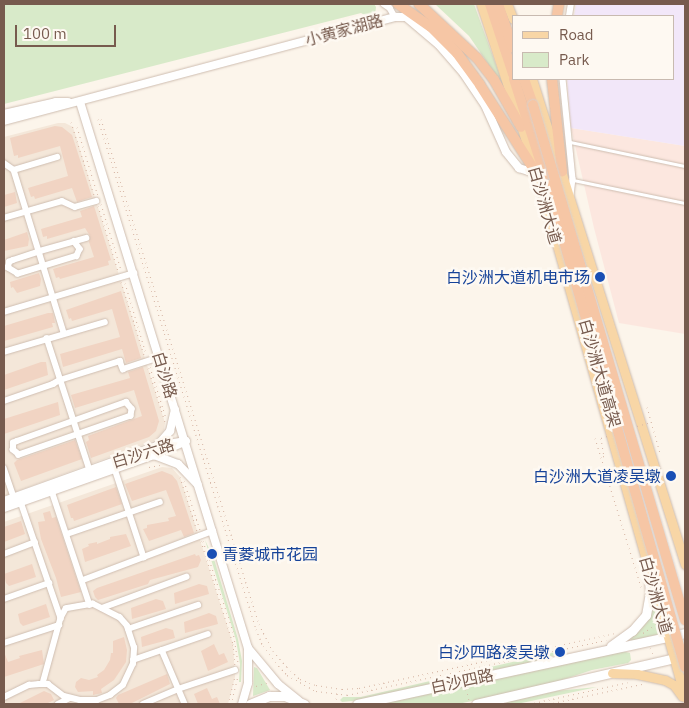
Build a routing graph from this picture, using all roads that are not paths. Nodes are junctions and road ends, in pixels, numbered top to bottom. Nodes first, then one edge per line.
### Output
1 (384, 4) edge
2 (398, 4) edge
3 (419, 4) edge
4 (481, 4) edge
5 (490, 4) edge
6 (498, 4) edge
7 (507, 4) edge
8 (512, 16) edge
9 (395, 17) junction
10 (512, 45) edge
11 (512, 71) edge
12 (514, 80) edge
13 (524, 80) edge
14 (532, 80) edge
15 (552, 80) edge
16 (563, 80) edge
17 (80, 102) junction
18 (4, 114) edge
19 (4, 122) edge
20 (521, 127) junction
21 (570, 142) junction
22 (57, 158) dead end
23 (4, 163) edge
24 (685, 166) edge
25 (14, 170) junction
26 (562, 171) junction
27 (537, 174) junction
28 (572, 180) junction
29 (571, 199) junction
30 (96, 201) road end
31 (685, 202) edge
32 (27, 211) junction
33 (4, 218) edge
34 (86, 238) dead end
35 (74, 241) junction
36 (40, 251) junction
37 (44, 266) junction
38 (134, 273) junction
39 (54, 297) junction
40 (4, 312) edge
41 (106, 322) dead end
42 (64, 333) junction
43 (47, 338) junction
44 (4, 352) edge
45 (159, 357) junction
46 (60, 380) junction
47 (4, 401) edge
48 (175, 408) junction
49 (73, 420) junction
50 (78, 434) junction
51 (186, 441) junction
52 (157, 446) junction
53 (154, 455) junction
54 (4, 468) edge
55 (115, 469) junction
56 (90, 470) junction
57 (199, 486) junction
58 (52, 491) junction
59 (18, 499) junction
60 (4, 501) edge
61 (160, 502) dead end
62 (4, 508) edge
63 (128, 513) junction
64 (213, 531) junction
65 (67, 534) junction
66 (35, 542) junction
67 (4, 554) edge
68 (144, 557) junction
69 (685, 561) edge
70 (648, 568) junction
71 (186, 577) dead end
72 (83, 580) junction
73 (49, 584) junction
74 (4, 599) edge
75 (90, 604) junction
76 (198, 605) dead end
77 (102, 608) junction
78 (685, 620) edge
79 (60, 622) junction
80 (128, 629) junction
81 (685, 633) edge
82 (208, 634) dead end
83 (668, 637) junction
84 (4, 643) edge
85 (248, 648) junction
86 (606, 649) junction
87 (162, 650) junction
88 (685, 656) edge
89 (674, 658) junction
90 (133, 660) junction
91 (685, 667) edge
92 (235, 670) road end
93 (612, 673) junction
94 (43, 684) junction
95 (178, 688) junction
96 (106, 696) junction
97 (4, 697) edge
98 (685, 697) edge
99 (70, 698) junction
100 (499, 701) edge
101 (685, 701) edge
102 (302, 703) edge
103 (58, 704) edge
104 (109, 704) edge
105 (143, 704) edge
106 (185, 704) edge
107 (242, 704) edge
108 (250, 704) edge
109 (314, 704) edge
110 (357, 704) edge
111 (476, 704) edge

1 - 9 street
2 - 27 highway
3 - 20 highway
4 - 20 main road, 白沙洲大道
5 - 11 highway
6 - 10 highway
7 - 8 main road
9 - 17 street, 小黄家湖路
9 - 27 street, 小黄家湖路
12 - 91 highway, 白沙洲大道高架, bridge
13 - 78 highway, 白沙洲大道高架, bridge
14 - 26 main road, 白沙洲大道
15 - 26 highway
16 - 21 street
17 - 18 street
17 - 19 street
17 - 38 street, 白沙路
20 - 27 main road, 白沙洲大道
21 - 24 lane
21 - 28 street
22 - 25 street
23 - 25 street
25 - 32 street
26 - 29 main road, 白沙洲大道
27 - 70 main road, 白沙洲大道
28 - 29 street
28 - 31 lane
29 - 69 main road, 白沙洲大道
30 - 32 street
32 - 33 street
32 - 36 street
34 - 35 street
35 - 36 street
35 - 37 street
36 - 37 street
36 - 37 street
37 - 39 street
38 - 39 street
38 - 45 street, 白沙路
39 - 40 street
39 - 42 street
41 - 42 street
42 - 43 street
43 - 44 street
43 - 46 street
45 - 46 street
45 - 48 street, 白沙路
46 - 47 street
46 - 49 street
48 - 51 street, 白沙路
48 - 52 street
49 - 50 street
49 - 50 street
49 - 50 street
50 - 56 street
51 - 52 street, 白沙六路
51 - 53 street, 白沙六路
51 - 57 street, 白沙路
52 - 56 street, 白沙六路
53 - 55 street, 白沙六路
53 - 57 street
54 - 59 street
55 - 58 street, 白沙六路
55 - 63 street
56 - 59 street, 白沙六路
57 - 64 street, 白沙路
58 - 59 street, 白沙六路
58 - 65 street
59 - 60 street, 白沙六路
59 - 62 street, 白沙六路
59 - 66 street
61 - 63 street
63 - 65 street
63 - 68 street
64 - 68 street
64 - 85 street, 白沙路
65 - 72 street
66 - 67 street
66 - 73 street
68 - 72 street
70 - 83 main road, 白沙洲大道
70 - 86 main road
71 - 77 street
72 - 75 street
73 - 74 street
73 - 79 street
75 - 77 street
75 - 79 street
76 - 80 street
77 - 80 street
79 - 84 street
79 - 94 street
80 - 90 street
81 - 83 main road, 白沙四路
82 - 87 street
83 - 86 main road, 白沙四路
83 - 89 main road, 白沙洲大道
85 - 102 street
85 - 107 street
86 - 110 main road, 白沙四路
87 - 90 street
87 - 95 street
88 - 89 main road, 白沙四路
89 - 93 main road, 白沙四路
89 - 98 main road, 白沙洲大道
90 - 96 street
92 - 95 street
93 - 100 main road, 白沙四路
93 - 101 main road
94 - 97 street
94 - 99 street
95 - 105 street
95 - 106 street
96 - 99 street
96 - 104 street
99 - 103 street
100 - 111 main road, 白沙四路
102 - 108 main road
102 - 109 main road

